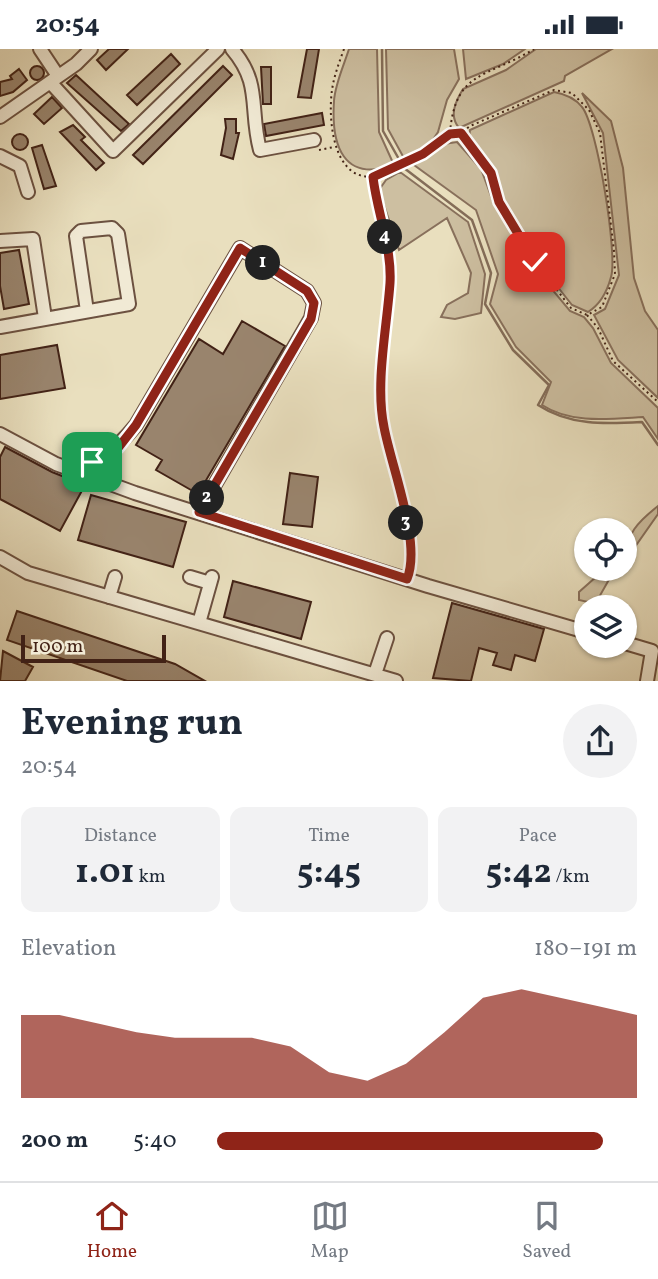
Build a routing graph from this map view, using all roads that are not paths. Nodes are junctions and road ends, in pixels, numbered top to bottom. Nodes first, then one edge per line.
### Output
1 (40, 49) edge
2 (91, 49) edge
3 (218, 49) edge
4 (232, 49) edge
5 (54, 79) junction
6 (0, 117) edge
7 (314, 140) dead end
8 (0, 156) edge
9 (28, 191) dead end
10 (0, 241) edge
11 (87, 311) junction
12 (46, 319) junction
13 (0, 327) edge
14 (0, 434) edge
15 (68, 469) junction
16 (199, 512) junction
17 (8, 558) edge
18 (115, 577) dead end
19 (190, 577) dead end
20 (109, 597) junction
21 (199, 623) junction
22 (574, 628) edge
23 (387, 638) dead end
24 (637, 647) edge
25 (375, 674) junction
26 (396, 681) edge
27 (647, 681) edge

1 - 5 street
2 - 5 street
3 - 5 street
4 - 7 street
5 - 6 street
8 - 9 street
10 - 12 street
11 - 11 street
11 - 12 street
12 - 13 street
14 - 15 street
15 - 16 street
15 - 16 street
16 - 22 street
17 - 20 street
18 - 20 street
19 - 21 street
20 - 21 street
21 - 25 street
23 - 25 street
24 - 27 street
25 - 26 street

